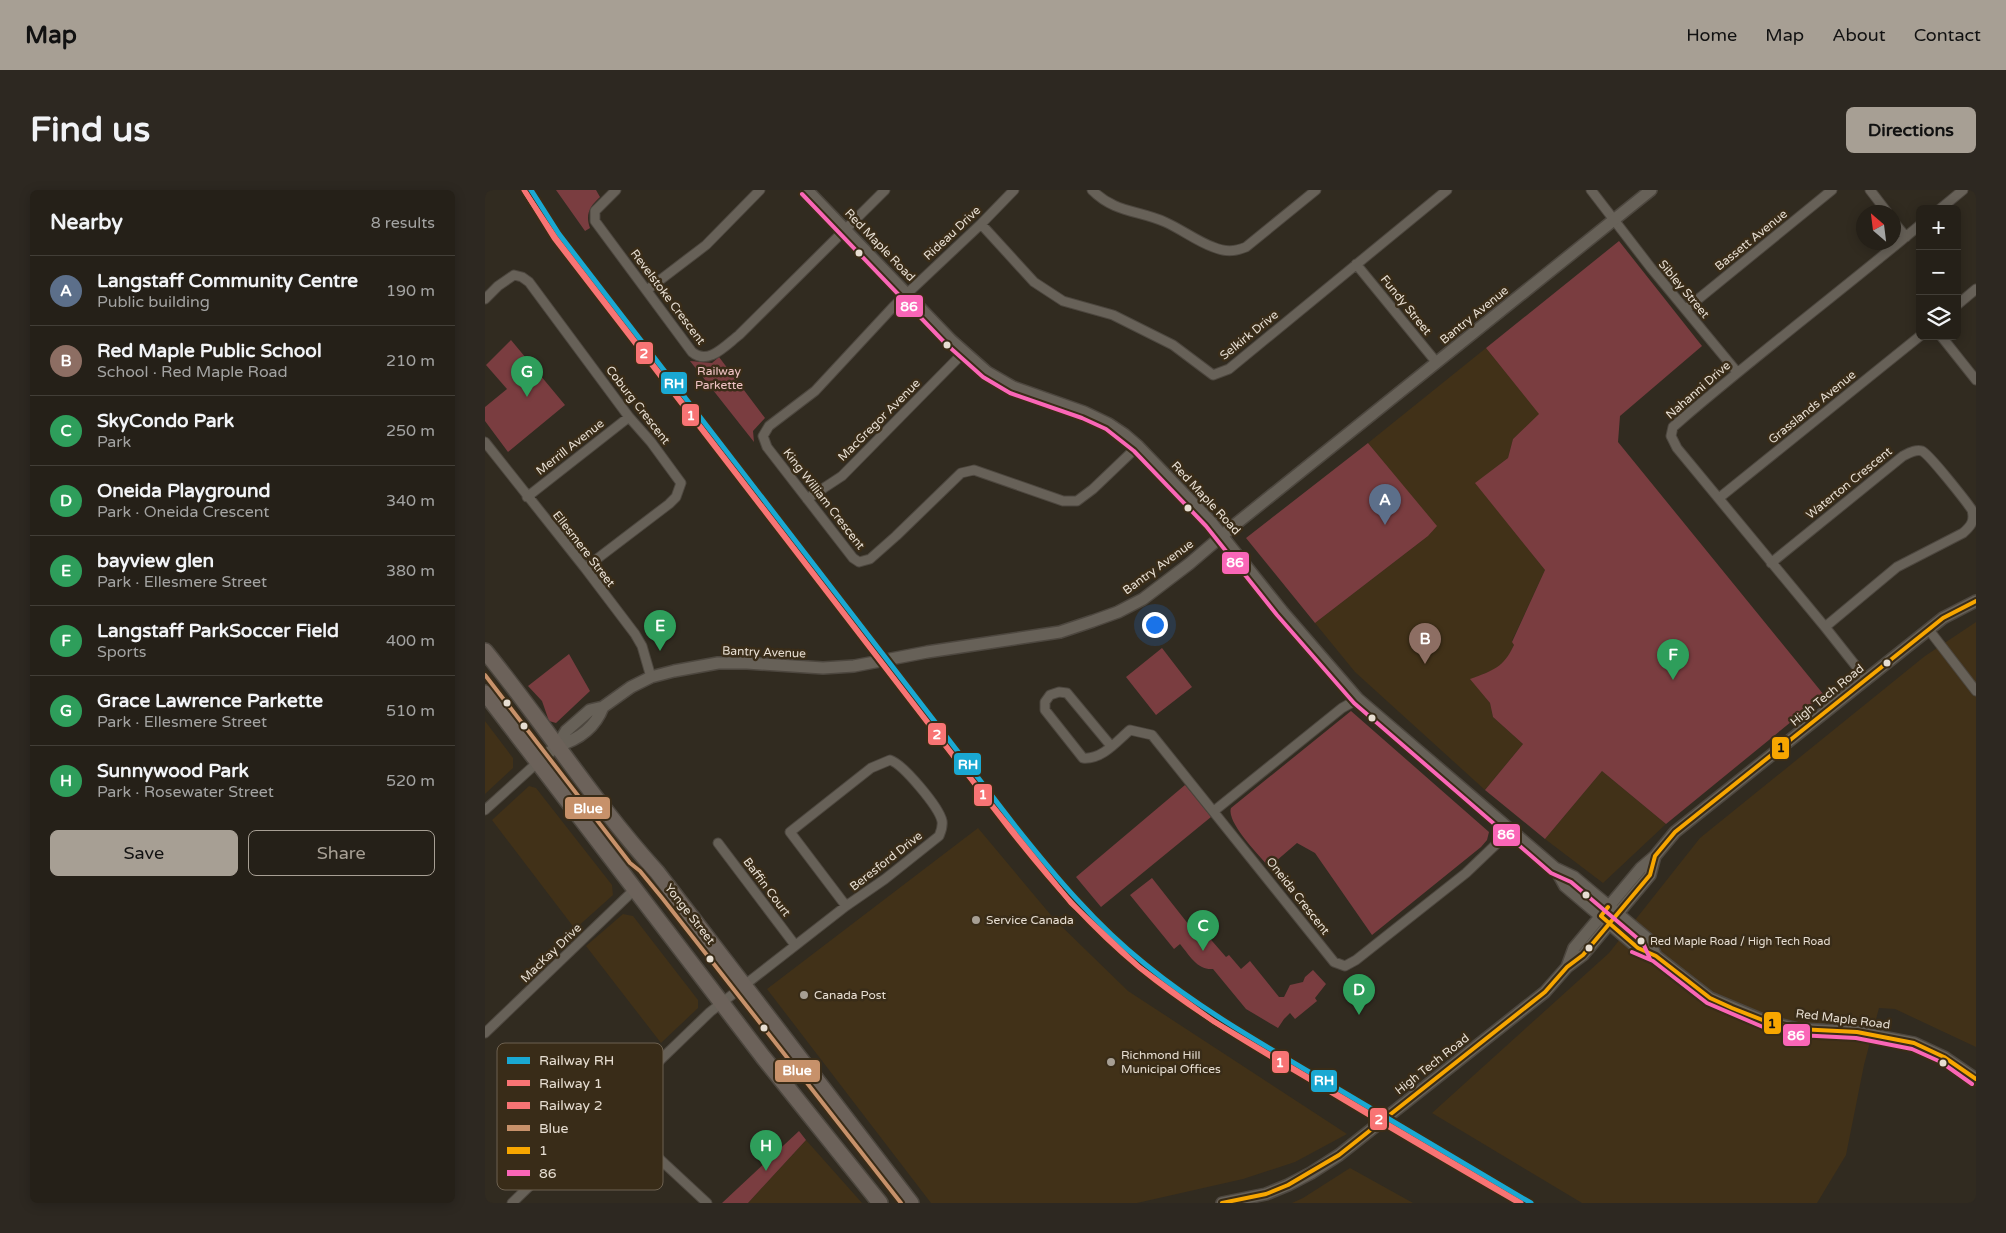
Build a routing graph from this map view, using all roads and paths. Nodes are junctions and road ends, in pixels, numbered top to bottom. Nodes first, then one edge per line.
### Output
1 (616, 190) edge
2 (760, 190) edge
3 (807, 190) edge
4 (885, 190) edge
5 (1014, 190) edge
6 (1092, 190) edge
7 (1316, 190) edge
8 (1447, 190) edge
9 (1591, 190) edge
10 (1651, 190) edge
11 (1832, 190) edge
12 (1870, 190) edge
13 (1963, 190) edge
14 (1882, 205) edge
15 (1945, 205) edge
16 (1614, 220) junction
17 (981, 224) junction
18 (1916, 229) edge
19 (847, 230) junction
20 (1901, 231) edge
21 (1906, 237) junction
22 (1356, 264) junction
23 (1976, 289) edge
24 (647, 290) junction
25 (907, 294) junction
26 (485, 299) edge
27 (1961, 302) edge
28 (1686, 309) junction
29 (1916, 339) edge
30 (1944, 340) edge
31 (964, 352) junction
32 (1437, 363) junction
33 (1737, 372) junction
34 (1976, 380) edge
35 (629, 417) junction
36 (486, 446) edge
37 (1138, 446) junction
38 (527, 497) junction
39 (1719, 498) junction
40 (807, 499) junction
41 (1222, 535) junction
42 (1771, 562) junction
43 (585, 568) junction
44 (1976, 601) edge
45 (1825, 627) junction
46 (1929, 630) junction
47 (485, 651) edge
48 (651, 677) junction
49 (1867, 680) junction
50 (1976, 691) edge
51 (485, 693) edge
52 (1358, 699) junction
53 (557, 746) junction
54 (1111, 746) junction
55 (538, 762) junction
56 (485, 810) edge
57 (1214, 811) junction
58 (1511, 830) junction
59 (718, 843) dead end
60 (1655, 856) junction
61 (1555, 868) junction
62 (634, 890) junction
63 (846, 906) junction
64 (1609, 906) junction
65 (1618, 914) junction
66 (1601, 916) junction
67 (1610, 924) junction
68 (795, 945) junction
69 (1657, 956) junction
70 (1567, 966) junction
71 (744, 986) junction
72 (722, 1002) junction
73 (485, 1033) edge
74 (663, 1058) edge
75 (1976, 1079) edge
76 (663, 1162) edge
77 (526, 1190) edge
78 (512, 1203) edge
79 (707, 1203) edge
80 (880, 1203) edge
81 (911, 1203) edge
82 (1222, 1203) edge

1 - 24 street, Revelstoke Crescent
2 - 24 street
3 - 19 street, Red Maple Road
4 - 19 street
5 - 17 street, Rideau Drive
6 - 7 street
8 - 22 street, Selkirk Drive
9 - 16 street, Sibley Street
10 - 16 street, Bantry Avenue
11 - 28 street, Bassett Avenue
12 - 14 street
13 - 15 street
16 - 28 street, Sibley Street
16 - 32 street, Bantry Avenue
17 - 22 street, Selkirk Drive
17 - 25 street, Rideau Drive
18 - 21 street, Nahanni Drive
19 - 24 street, Revelstoke Crescent
19 - 25 street, Red Maple Road
20 - 21 street
21 - 33 street, Nahanni Drive
22 - 32 street, Fundy Street
23 - 27 street
25 - 31 street, Red Maple Road
25 - 40 street, King William Crescent
26 - 35 street, Coburg Crescent
28 - 33 street, Sibley Street
29 - 39 street, Grasslands Avenue
30 - 34 street
31 - 37 street, Red Maple Road
31 - 40 street, MacGregor Avenue
32 - 41 street, Bantry Avenue
33 - 39 street, Nahanni Drive
35 - 38 street, Merrill Avenue
35 - 43 street, Coburg Crescent
36 - 38 street, Ellesmere Street
37 - 40 street, King William Crescent
37 - 41 street, Red Maple Road
38 - 43 street, Ellesmere Street
39 - 42 street, Nahanni Drive
41 - 48 street, Bantry Avenue
41 - 52 street, Red Maple Road
42 - 45 street, Nahanni Drive
42 - 45 street, Waterton Crescent
43 - 48 street, Ellesmere Street
44 - 46 street, High Tech Road
45 - 49 street, Nahanni Drive
46 - 49 street, High Tech Road
46 - 50 street
47 - 53 main road, Yonge Street
48 - 53 street, Bantry Avenue
49 - 60 street, High Tech Road
51 - 55 main road
52 - 57 street
52 - 58 street, Red Maple Road
53 - 55 street, Bantry Avenue
53 - 71 main road, Yonge Street
54 - 54 street
54 - 57 street
55 - 56 street
55 - 62 main road
57 - 58 street, Oneida Crescent
58 - 61 street, Red Maple Road
59 - 68 street, Baffin Court
60 - 64 street, High Tech Road
60 - 65 street, High Tech Road
61 - 64 street, Red Maple Road
61 - 66 street, Red Maple Road
62 - 72 main road
62 - 73 street, MacKay Drive
63 - 63 street, Beresford Drive
63 - 68 street, Beresford Drive
64 - 65 street, Red Maple Road
64 - 66 street, High Tech Road
65 - 67 street, High Tech Road
65 - 69 street, Red Maple Road
66 - 67 street, Red Maple Road
66 - 70 street, High Tech Road
67 - 69 street, Red Maple Road
67 - 70 street, High Tech Road
68 - 71 street, Beresford Drive
69 - 75 street, Red Maple Road
70 - 82 street, High Tech Road
71 - 72 street, Beresford Drive
71 - 81 main road, Yonge Street
72 - 74 street, Beresford Drive
72 - 80 main road
76 - 79 street
77 - 78 street, Beresford Drive

